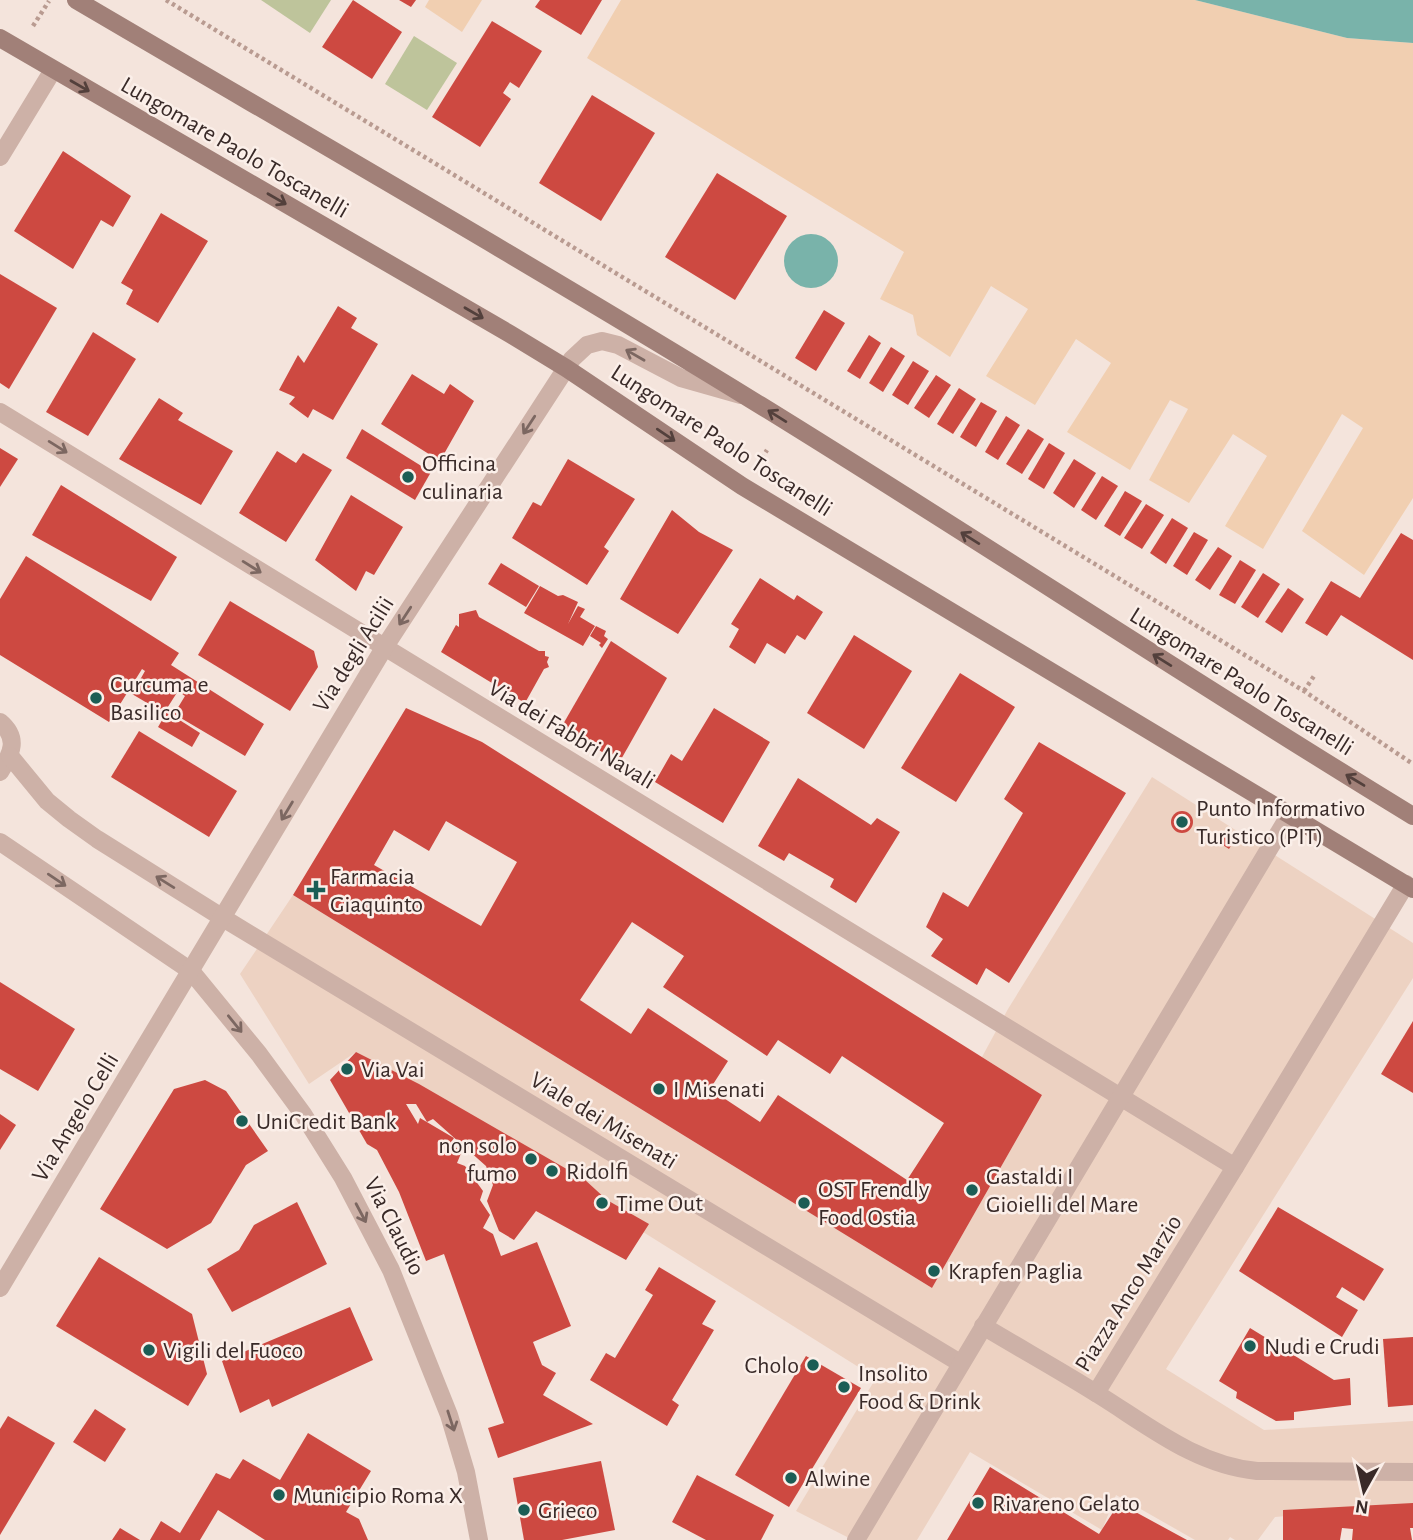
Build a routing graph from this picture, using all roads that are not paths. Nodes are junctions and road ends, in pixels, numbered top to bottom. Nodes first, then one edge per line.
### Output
1 (76, 0) edge
2 (0, 38) edge
3 (53, 70) junction
4 (0, 157) edge
5 (566, 368) junction
6 (745, 396) junction
7 (0, 412) edge
8 (384, 648) junction
9 (0, 722) edge
10 (10, 756) junction
11 (0, 772) edge
12 (1290, 814) junction
13 (1413, 816) edge
14 (0, 842) edge
15 (1409, 886) edge
16 (223, 919) junction
17 (191, 971) junction
18 (1119, 1097) junction
19 (1235, 1167) junction
20 (7, 1259) edge
21 (0, 1288) edge
22 (983, 1326) junction
23 (960, 1363) junction
24 (1096, 1393) junction
25 (1413, 1472) edge
26 (478, 1540) edge
27 (856, 1540) edge

1 - 6 main road, Lungomare Paolo Toscanelli
2 - 3 main road, Lungomare Paolo Toscanelli
3 - 4 street
3 -> 5 main road, Lungomare Paolo Toscanelli
6 -> 5 street, Via degli Acilii
5 -> 8 street, Via degli Acilii
5 -> 12 main road, Lungomare Paolo Toscanelli
13 -> 6 main road, Lungomare Paolo Toscanelli
7 -> 8 street, Via dei Fabbri Navali
8 -> 16 street, Via degli Acilii
8 - 18 street, Via dei Fabbri Navali
9 - 10 street
10 - 11 street
16 -> 10 street, Viale dei Misenati
12 - 15 main road, Lungomare Paolo Toscanelli
12 - 18 street
14 -> 17 street, Via Claudio
15 - 19 street, Piazza Anco Marzio
16 - 17 street, Via degli Acilii
16 - 23 street, Viale dei Misenati
17 - 20 street, Via Angelo Celli
17 -> 26 street, Via Claudio
18 - 19 street
18 - 22 street
19 - 24 street, Piazza Anco Marzio
20 - 21 street, Via Angelo Celli
22 - 23 street
22 - 24 street, Piazza Anco Marzio
23 - 27 street
24 - 25 street

